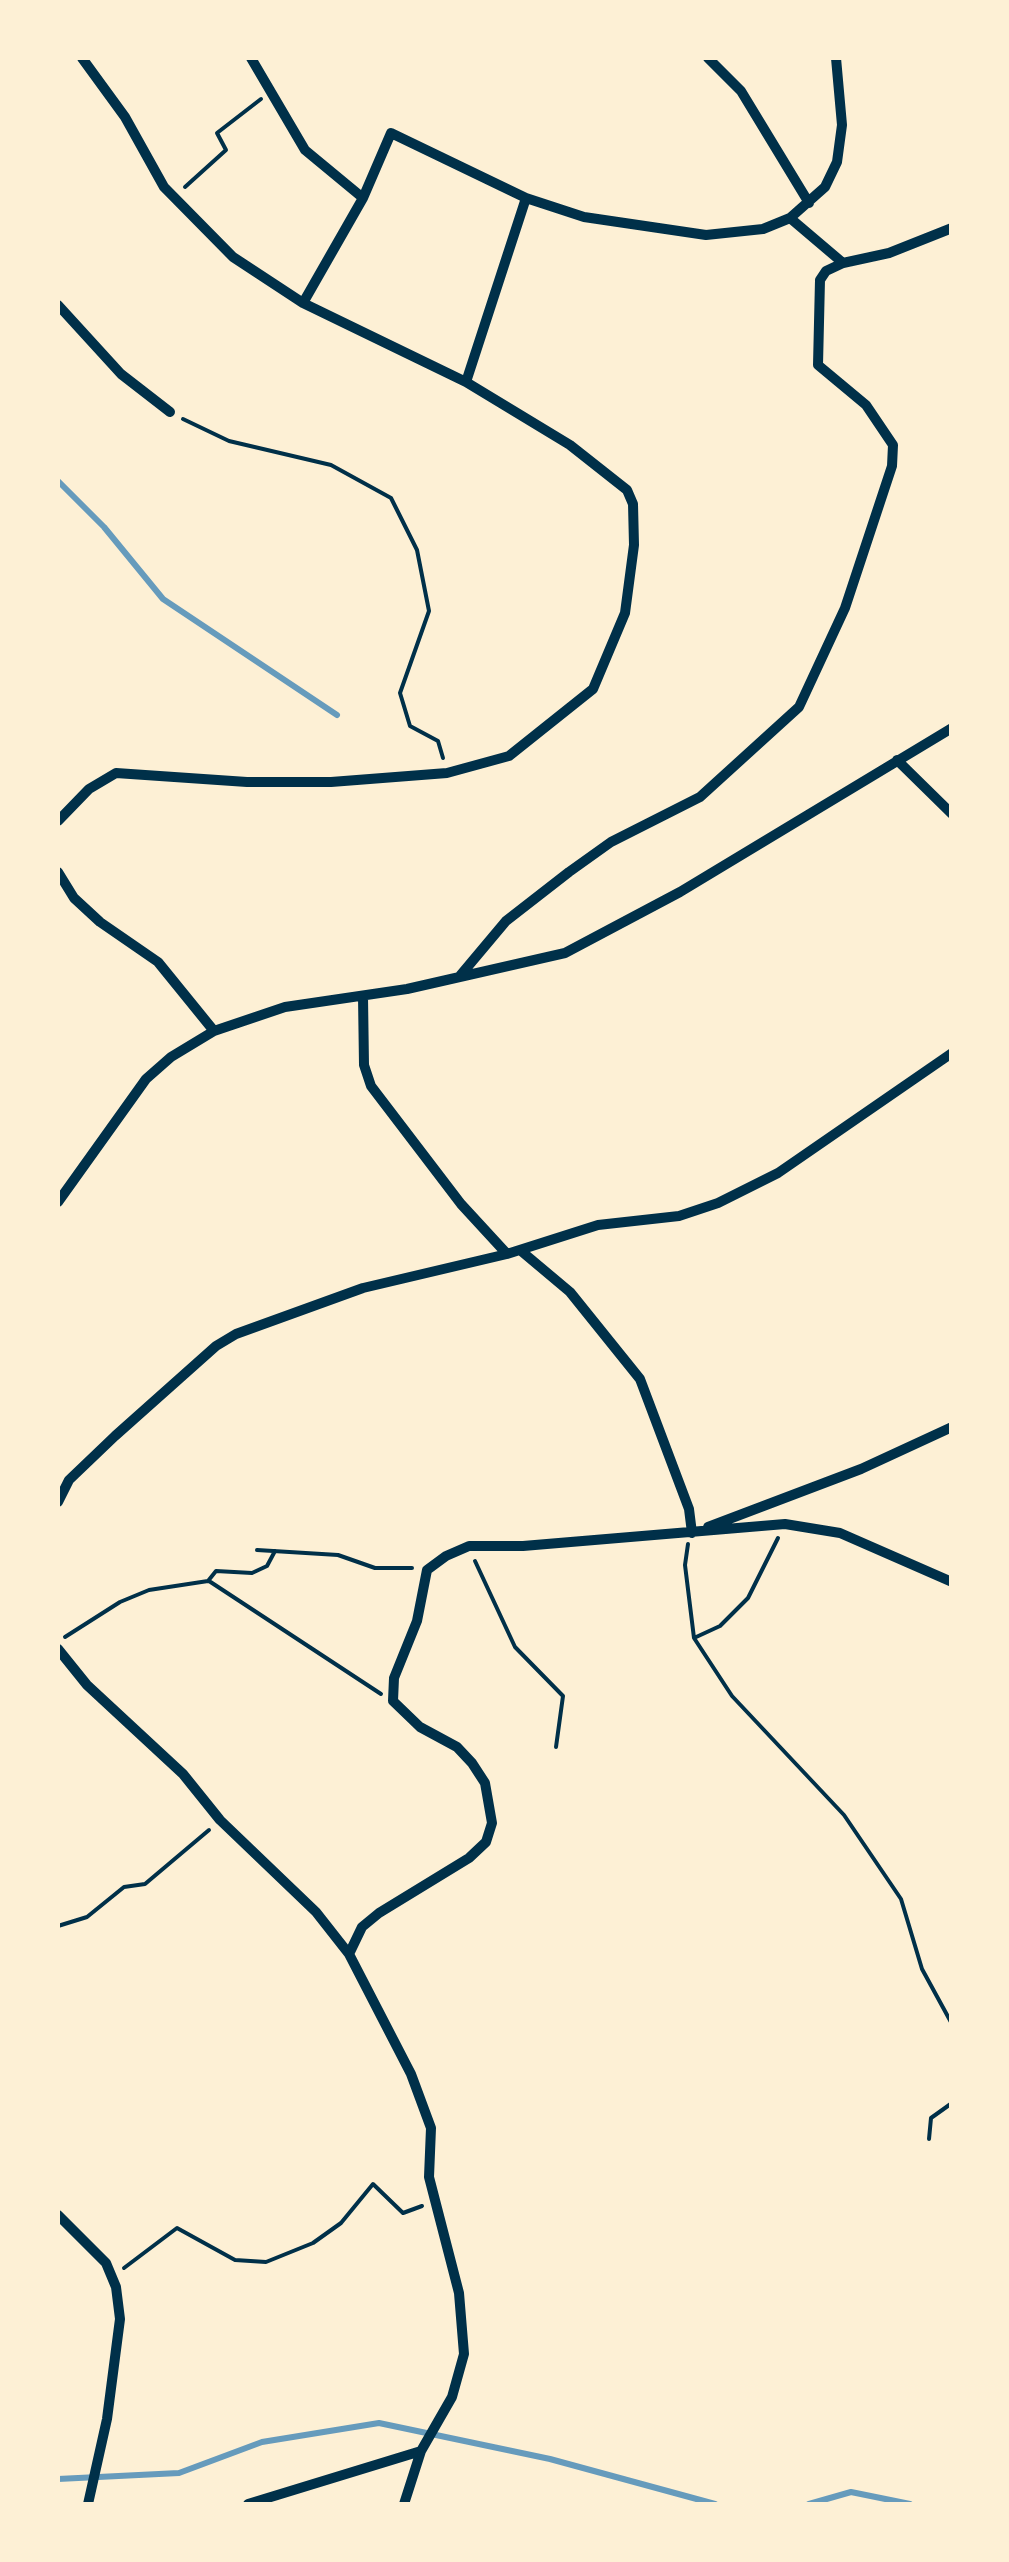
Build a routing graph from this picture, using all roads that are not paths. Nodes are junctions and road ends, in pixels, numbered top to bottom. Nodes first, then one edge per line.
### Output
1 (82, 58) edge
2 (251, 58) edge
3 (708, 58) edge
4 (836, 58) edge
5 (363, 198) junction
6 (526, 198) junction
7 (808, 203) junction
8 (790, 218) junction
9 (952, 228) edge
10 (843, 263) junction
11 (302, 303) junction
12 (58, 305) edge
13 (466, 382) junction
14 (170, 412) road end
15 (952, 728) edge
16 (897, 760) junction
17 (952, 814) edge
18 (58, 821) edge
19 (58, 872) edge
20 (458, 977) junction
21 (363, 997) junction
22 (214, 1031) junction
23 (952, 1054) edge
24 (58, 1202) edge
25 (520, 1250) junction
26 (506, 1254) junction
27 (952, 1427) edge
28 (58, 1502) edge
29 (690, 1534) junction
30 (952, 1582) edge
31 (58, 1646) edge
32 (349, 1954) junction
33 (58, 2215) edge
34 (421, 2452) junction
35 (88, 2504) edge
36 (248, 2504) edge
37 (404, 2504) edge

1 - 11 street
2 - 5 street
3 - 7 street
4 - 7 street
5 - 6 street
5 - 11 street
6 - 8 street
6 - 13 street
7 - 8 street
8 - 10 street
9 - 10 street
10 - 20 street
11 - 13 street
12 - 14 street
13 - 18 street
15 - 16 street
16 - 17 street
16 - 20 street
19 - 22 street
20 - 21 street
21 - 22 street
21 - 26 street
22 - 24 street
23 - 25 street
25 - 26 street
25 - 29 street
26 - 28 street
27 - 29 street
29 - 30 street
29 - 32 street
31 - 32 street
32 - 34 street
33 - 35 street
34 - 36 street
34 - 37 street

